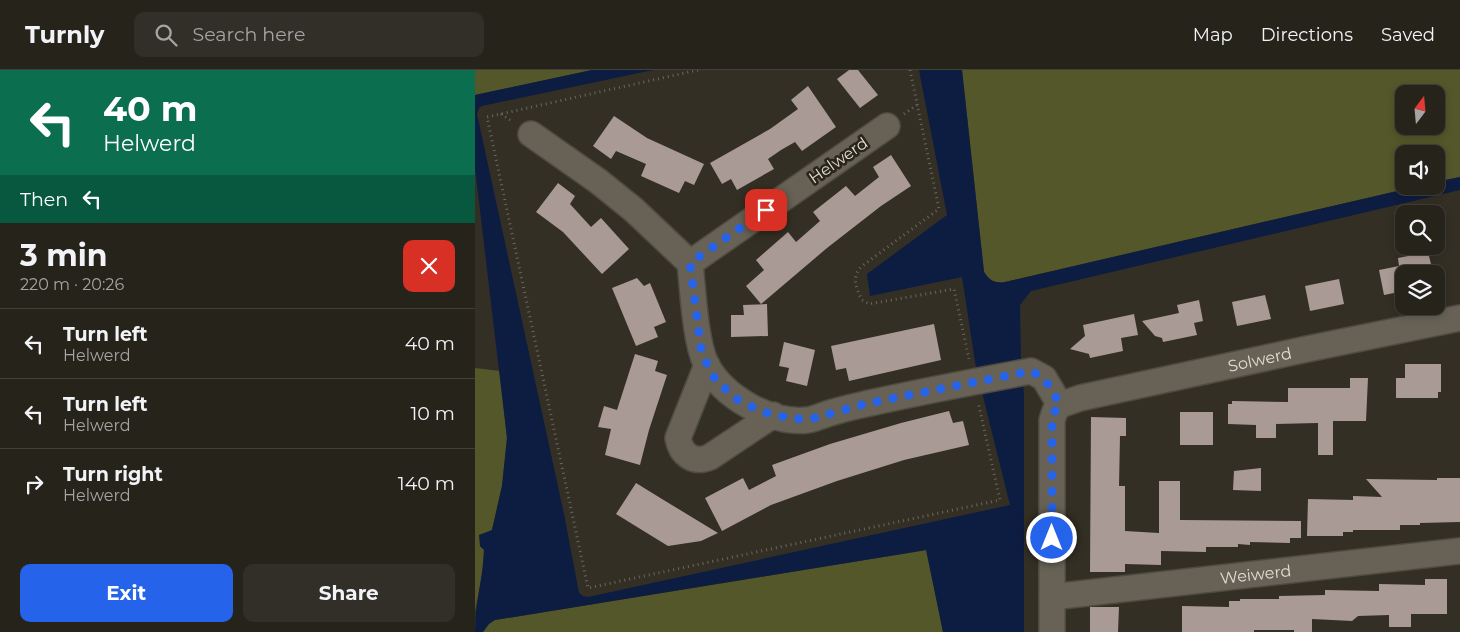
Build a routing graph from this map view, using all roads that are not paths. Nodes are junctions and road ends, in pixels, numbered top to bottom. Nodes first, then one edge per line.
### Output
1 (895, 121) road end
2 (524, 129) road end
3 (690, 263) junction
4 (1460, 318) edge
5 (707, 364) junction
6 (1060, 404) junction
7 (773, 415) junction
8 (1460, 551) edge
9 (1052, 598) junction
10 (1052, 632) edge

1 - 3 street, Helwerd
2 - 3 street
3 - 5 street
4 - 6 street, Solwerd
5 - 7 street
5 - 7 street
6 - 7 street
6 - 9 street
8 - 9 street, Weiwerd
9 - 10 street

